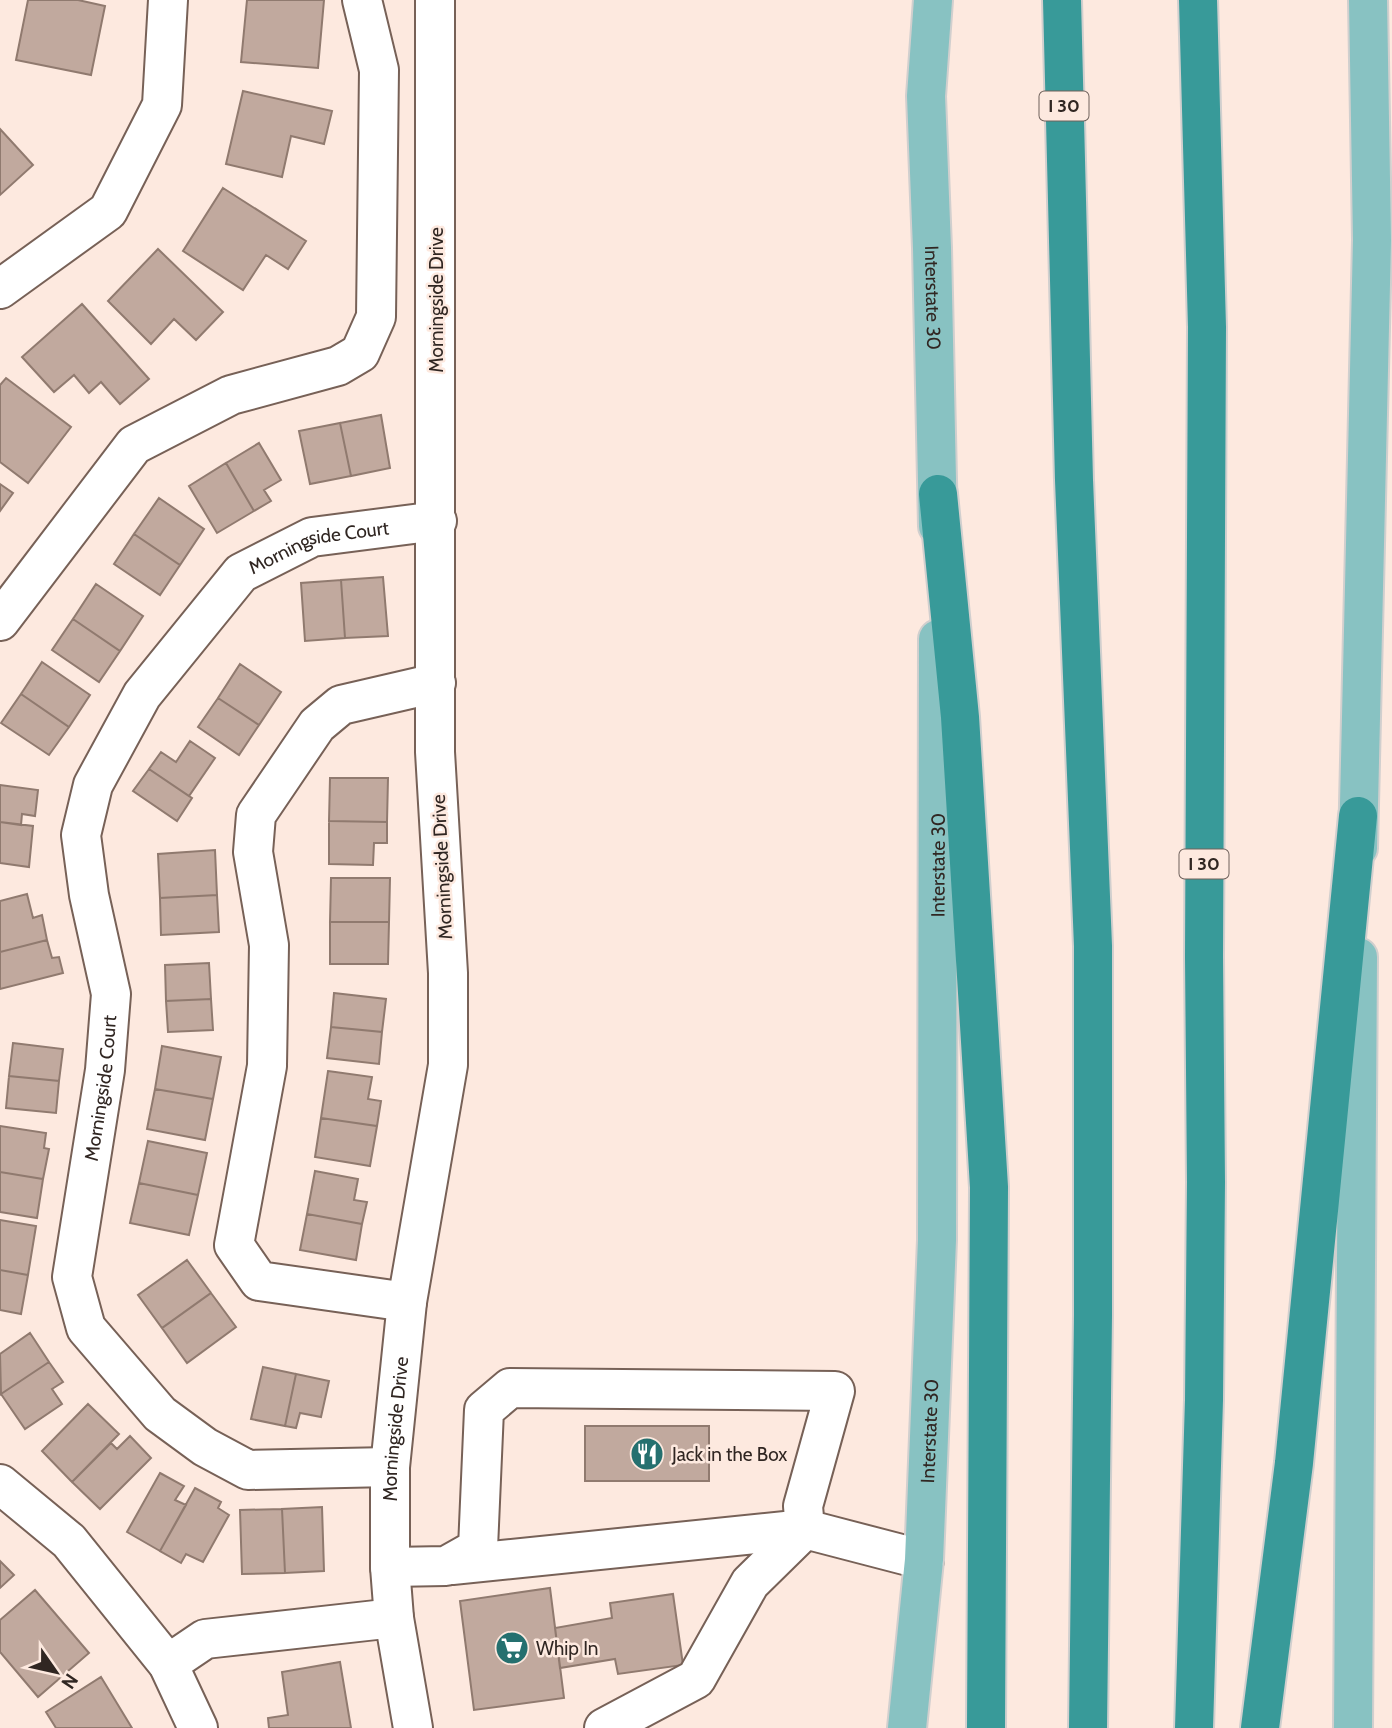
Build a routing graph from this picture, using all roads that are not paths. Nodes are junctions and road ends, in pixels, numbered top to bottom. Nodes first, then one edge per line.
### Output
1 (167, 0) edge
2 (362, 0) edge
3 (435, 0) edge
4 (933, 0) edge
5 (1062, 0) edge
6 (1198, 0) edge
7 (1368, 0) edge
8 (1372, 240) junction
9 (1392, 287) edge
10 (0, 289) edge
11 (1392, 396) edge
12 (1368, 438) junction
13 (938, 494) junction
14 (437, 521) junction
15 (0, 621) edge
16 (436, 683) junction
17 (1358, 816) junction
18 (407, 1302) junction
19 (390, 1467) junction
20 (0, 1483) edge
21 (805, 1529) junction
22 (924, 1560) junction
23 (446, 1566) junction
24 (390, 1567) junction
25 (394, 1618) junction
26 (168, 1664) junction
27 (198, 1728) edge
28 (413, 1728) edge
29 (604, 1728) edge
30 (908, 1728) edge
31 (986, 1728) edge
32 (1088, 1728) edge
33 (1194, 1728) edge
34 (1260, 1728) edge
35 (1353, 1728) edge

1 - 10 street
2 - 15 street
3 - 14 street, Morningside Drive
4 - 13 main road, Interstate 30
5 - 32 highway, I 30
6 - 33 highway, I 30
7 - 8 main road
8 - 9 main road
8 - 12 main road
11 - 12 main road
12 - 17 main road
13 - 22 main road, Interstate 30
13 - 31 highway
14 - 16 street, Morningside Drive
14 - 19 street, Morningside Court
16 - 18 street, Morningside Drive
16 - 18 street
17 - 34 highway
17 - 35 main road
18 - 19 street, Morningside Drive
19 - 24 street, Morningside Drive
20 - 26 street
21 - 22 street
21 - 23 street
21 - 23 street
21 - 29 street
22 - 30 main road, Interstate 30
23 - 24 street
24 - 25 street, Morningside Drive
25 - 26 street
25 - 28 street, Morningside Drive
26 - 27 street

